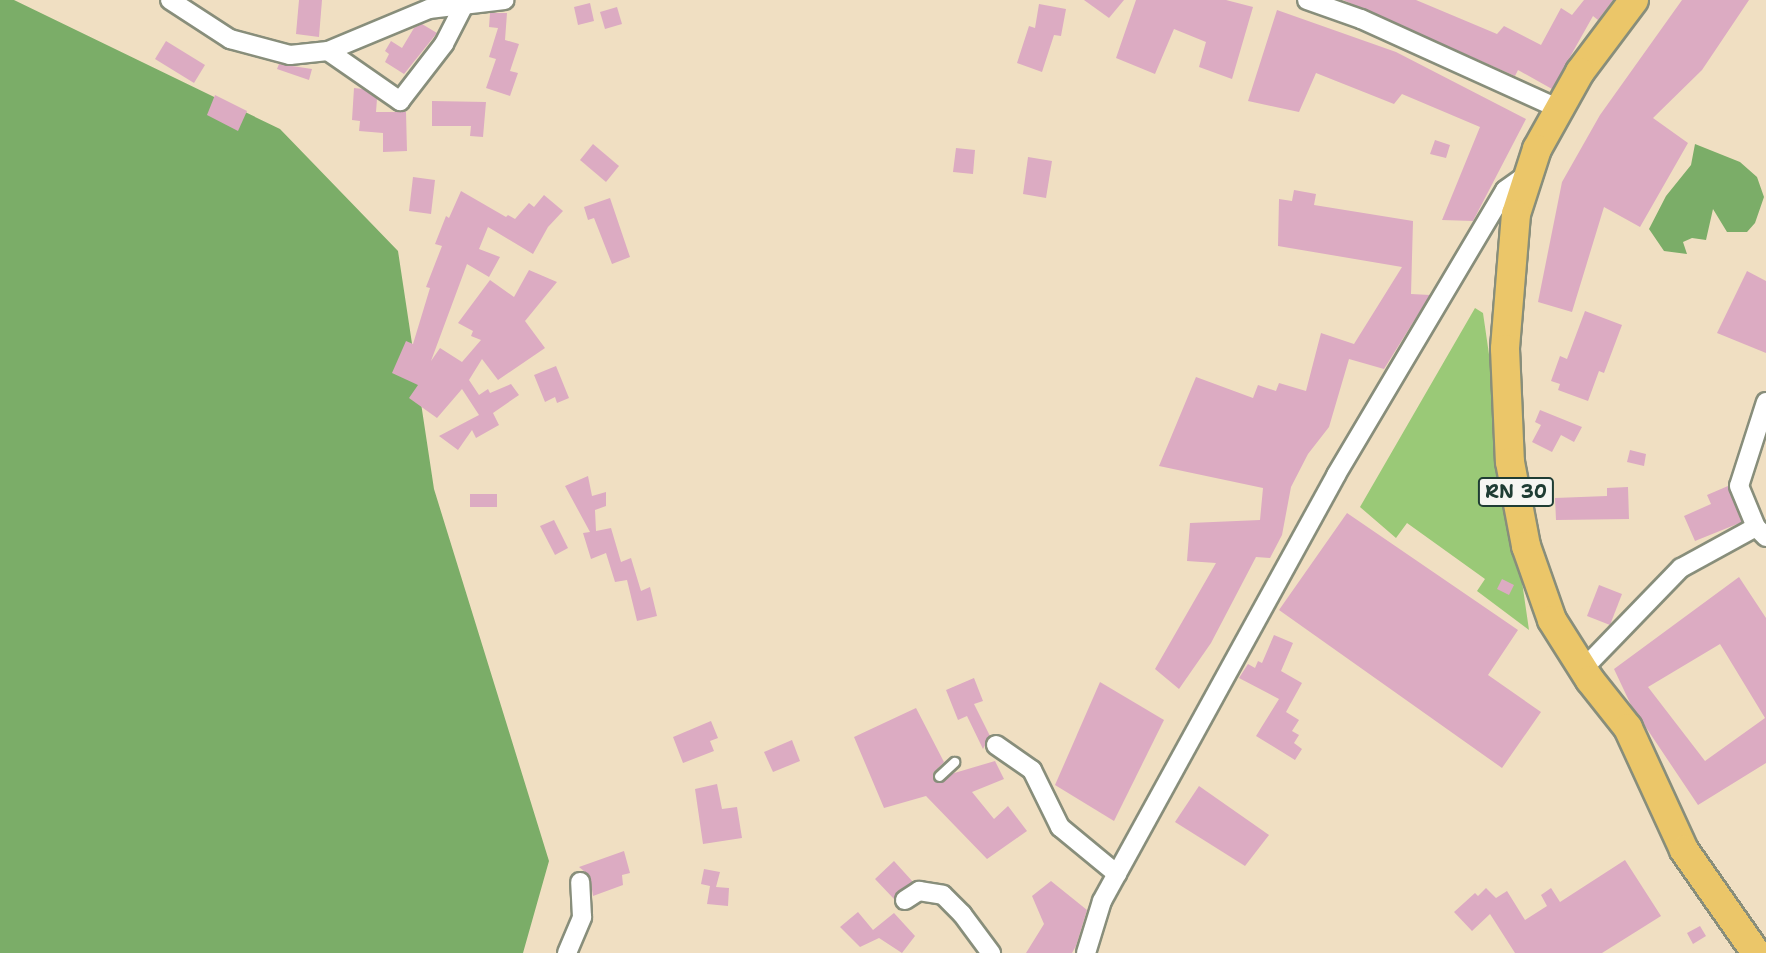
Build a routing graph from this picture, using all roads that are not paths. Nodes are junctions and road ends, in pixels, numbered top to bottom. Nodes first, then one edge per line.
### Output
1 (170, 0) edge
2 (504, 0) edge
3 (1307, 0) edge
4 (1634, 0) edge
5 (465, 3) junction
6 (328, 51) junction
7 (1559, 109) junction
8 (1528, 174) junction
9 (1766, 402) edge
10 (1761, 532) edge
11 (1583, 669) junction
12 (996, 745) dead end
13 (954, 762) dead end
14 (939, 776) dead end
15 (1117, 874) junction
16 (580, 882) dead end
17 (905, 900) dead end
18 (567, 953) edge
19 (991, 953) edge
20 (1086, 953) edge
21 (1756, 953) edge

1 - 6 street
2 - 5 street
3 - 7 street
4 - 7 main road, RN 30
5 - 6 street
5 - 6 street
7 - 8 main road, RN 30
8 - 11 main road, RN 30
8 - 15 street
9 - 10 street
10 - 11 street
11 - 21 main road, RN 30
12 - 15 street
13 - 14 lane
15 - 20 street
16 - 18 street
17 - 19 street

